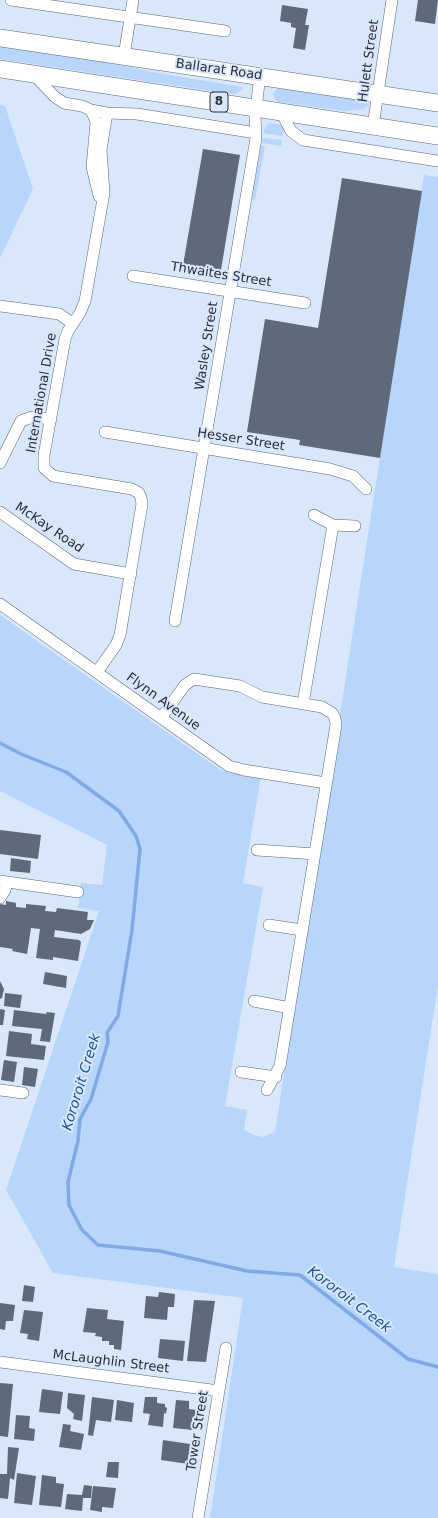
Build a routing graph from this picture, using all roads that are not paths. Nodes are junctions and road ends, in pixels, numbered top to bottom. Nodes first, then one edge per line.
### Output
1 (11, 0) edge
2 (133, 0) edge
3 (392, 0) edge
4 (130, 16) junction
5 (225, 31) dead end
6 (0, 38) edge
7 (124, 56) junction
8 (0, 69) edge
9 (34, 74) junction
10 (260, 76) junction
11 (378, 93) junction
12 (438, 103) edge
13 (256, 108) junction
14 (91, 110) junction
15 (281, 112) junction
16 (107, 113) junction
17 (373, 126) junction
18 (256, 132) junction
19 (438, 136) edge
20 (438, 160) edge
21 (100, 208) junction
22 (133, 276) dead end
23 (230, 291) junction
24 (305, 303) dead end
25 (0, 306) edge
26 (72, 323) junction
27 (51, 419) junction
28 (105, 432) dead end
29 (204, 448) junction
30 (0, 463) edge
31 (366, 489) dead end
32 (0, 512) edge
33 (314, 515) dead end
34 (333, 525) junction
35 (355, 526) dead end
36 (131, 574) junction
37 (0, 604) edge
38 (175, 621) dead end
39 (97, 672) junction
40 (303, 704) junction
41 (161, 718) junction
42 (326, 783) junction
43 (257, 850) dead end
44 (315, 854) junction
45 (3, 882) edge
46 (78, 892) dead end
47 (0, 898) edge
48 (269, 925) dead end
49 (302, 930) junction
50 (254, 1001) dead end
51 (290, 1008) junction
52 (241, 1072) dead end
53 (276, 1077) junction
54 (0, 1090) edge
55 (267, 1090) dead end
56 (23, 1092) dead end
57 (226, 1348) dead end
58 (0, 1362) edge
59 (219, 1391) junction
60 (198, 1518) edge

1 - 4 street
2 - 4 street
3 - 11 street, Hulett Street
4 - 5 street
4 - 7 street
6 - 7 highway, Ballarat Road
7 - 10 highway, Ballarat Road
8 - 9 highway, 8
9 - 13 highway, 8
9 - 14 street
10 - 11 highway, Ballarat Road
10 - 13 street, Wasley Street
11 - 12 highway, Ballarat Road
11 - 17 street, Hulett Street
13 - 15 highway, 8
13 - 18 street, Wasley Street
14 - 16 street
14 - 21 street, International Drive
15 - 17 highway, 8
15 - 20 street
16 - 18 street
16 - 21 street, International Drive
17 - 19 highway, 8
18 - 23 street, Wasley Street
21 - 26 street, International Drive
22 - 23 street, Thwaites Street
23 - 24 street, Thwaites Street
23 - 29 street, Wasley Street
25 - 26 street
26 - 27 street, International Drive
27 - 30 street
27 - 36 street, International Drive
28 - 29 street, Hesser Street
29 - 31 street, Hesser Street
29 - 38 street, Wasley Street
32 - 36 street, McKay Road
33 - 34 street
34 - 35 street
34 - 40 street
36 - 39 street, International Drive
37 - 39 street, Flynn Avenue
39 - 41 street, Flynn Avenue
40 - 41 street
40 - 42 street
41 - 42 street, Flynn Avenue
42 - 44 street
43 - 44 street
44 - 49 street
45 - 46 street
45 - 47 street
48 - 49 street
49 - 51 street
50 - 51 street
51 - 53 street
52 - 53 street
53 - 55 street
54 - 56 street
57 - 59 street, Tower Street
58 - 59 street, McLaughlin Street
59 - 60 street, Tower Street

